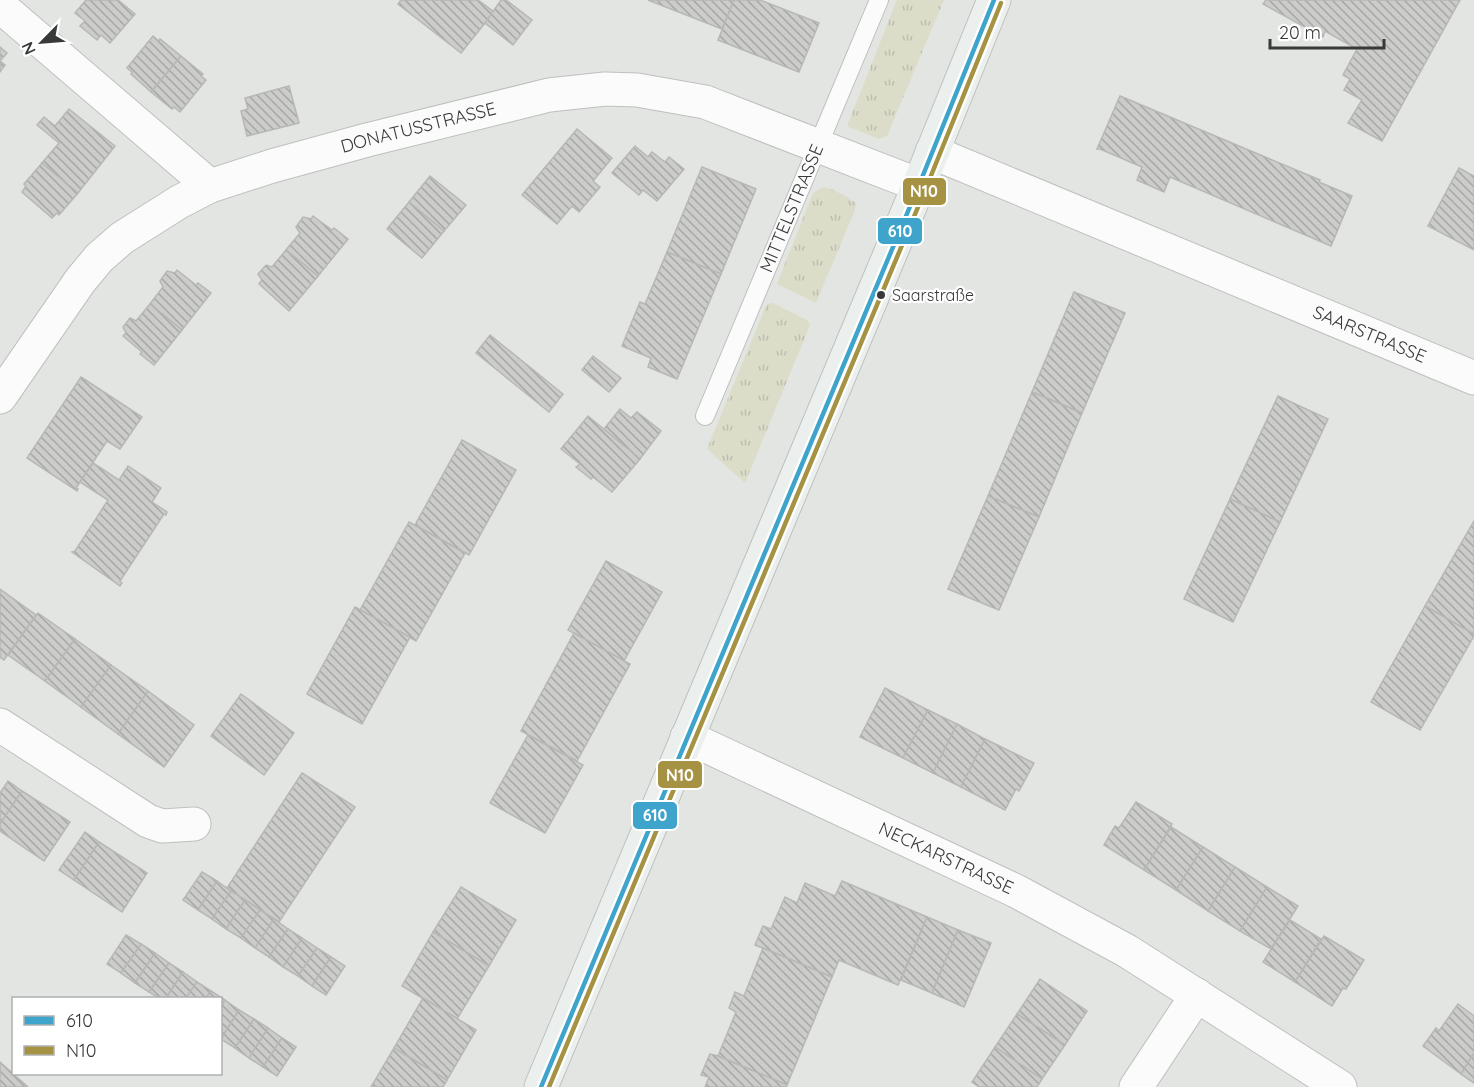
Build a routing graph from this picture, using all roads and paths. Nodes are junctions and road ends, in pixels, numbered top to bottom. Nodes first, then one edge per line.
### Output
1 (879, 0) edge
2 (994, 0) edge
3 (0, 6) edge
4 (819, 147) junction
5 (932, 152) junction
6 (205, 182) junction
7 (919, 185) junction
8 (1474, 378) edge
9 (0, 397) edge
10 (705, 416) dead end
11 (0, 725) edge
12 (687, 737) junction
13 (194, 824) dead end
14 (1197, 995) junction
15 (541, 1087) edge
16 (1136, 1087) edge
17 (1340, 1087) edge

1 - 4 lane, MITTELSTRASSE
2 - 5 main road
3 - 6 street
4 - 6 street, DONATUSSTRASSE
4 - 7 street, DONATUSSTRASSE
4 - 10 lane, MITTELSTRASSE
5 - 7 main road
5 - 8 street, SAARSTRASSE
6 - 9 street, DONATUSSTRASSE
7 - 12 main road
11 - 13 street
12 - 14 street, NECKARSTRASSE
12 - 15 main road
14 - 16 street
14 - 17 street, NECKARSTRASSE

